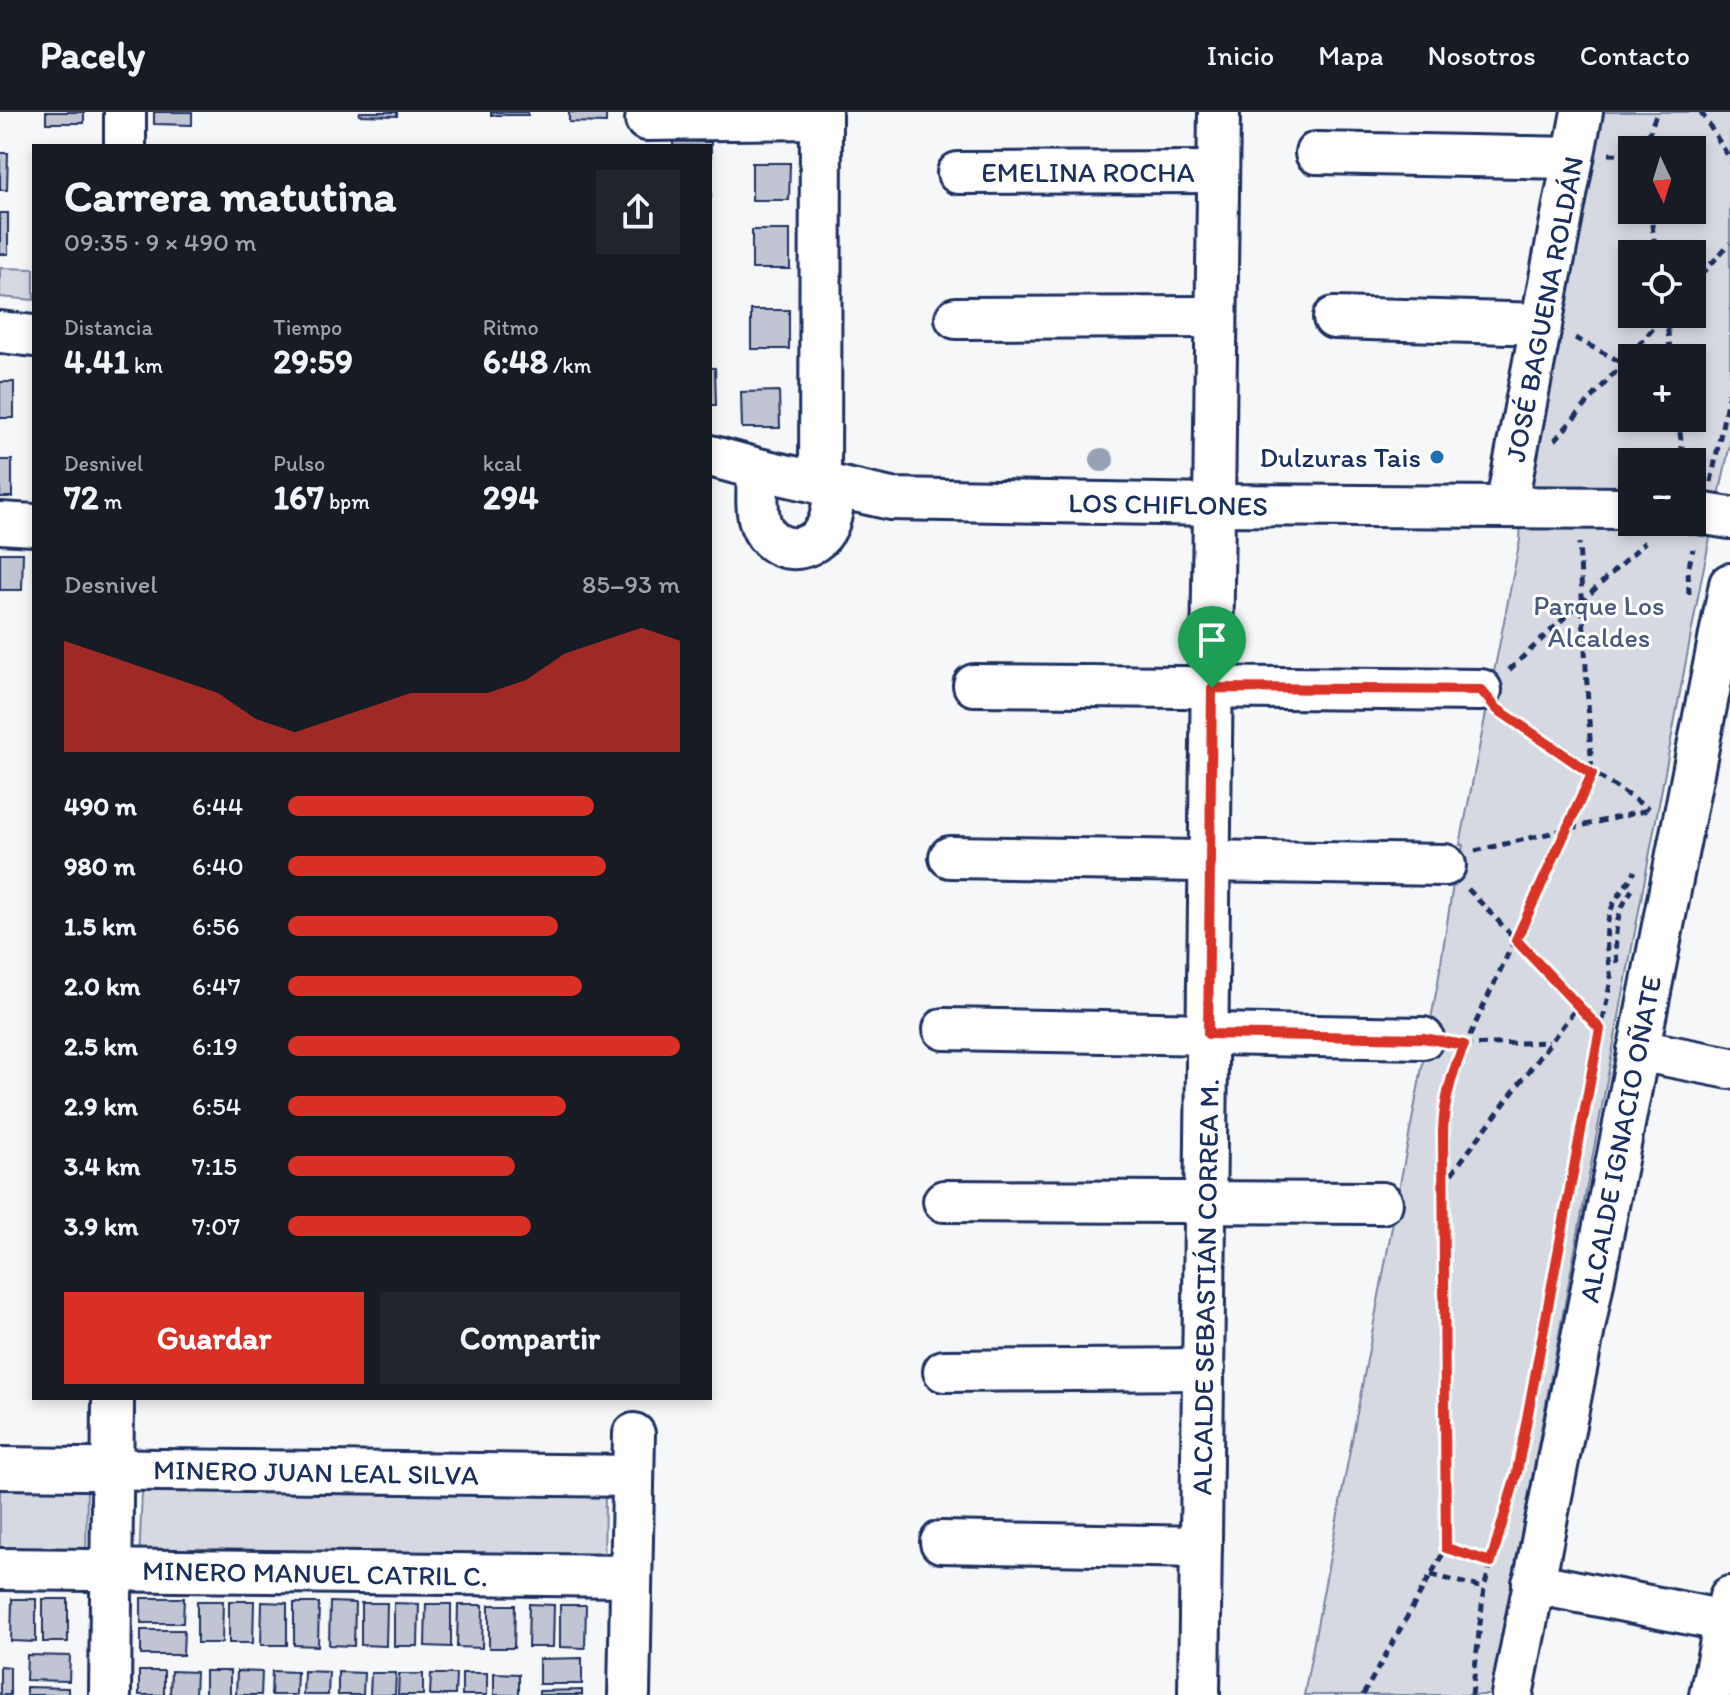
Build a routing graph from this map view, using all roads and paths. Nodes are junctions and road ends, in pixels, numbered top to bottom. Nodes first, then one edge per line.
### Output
1 (125, 112) edge
2 (1219, 112) edge
3 (1582, 112) edge
4 (1657, 112) edge
5 (1701, 112) edge
6 (821, 115) edge
7 (646, 126) edge
8 (1648, 136) edge
9 (125, 144) edge
10 (1316, 153) dead end
11 (1573, 158) junction
12 (1730, 159) edge
13 (1218, 172) junction
14 (958, 173) dead end
15 (1730, 243) edge
16 (1706, 270) edge
17 (1216, 317) junction
18 (956, 318) dead end
19 (1334, 318) dead end
20 (1541, 324) junction
21 (1654, 328) edge
22 (0, 332) edge
23 (32, 336) edge
24 (1640, 344) edge
25 (1618, 360) edge
26 (1618, 369) edge
27 (1730, 387) edge
28 (712, 457) edge
29 (758, 469) junction
30 (827, 486) junction
31 (1510, 489) junction
32 (1214, 505) junction
33 (1709, 506) edge
34 (1576, 507) junction
35 (1618, 515) edge
36 (0, 523) edge
37 (32, 525) edge
38 (1632, 536) edge
39 (1730, 584) edge
40 (1689, 597) dead end
41 (1584, 602) junction
42 (974, 685) dead end
43 (1212, 688) junction
44 (1481, 690) junction
45 (1592, 774) junction
46 (1652, 794) dead end
47 (1649, 809) junction
48 (1647, 822) dead end
49 (1567, 830) junction
50 (950, 857) dead end
51 (1640, 858) dead end
52 (1210, 861) junction
53 (1445, 865) junction
54 (1516, 940) junction
55 (1577, 1007) junction
56 (944, 1029) dead end
57 (1600, 1029) junction
58 (1208, 1034) junction
59 (1423, 1038) joint
60 (1551, 1042) junction
61 (1464, 1045) junction
62 (1638, 1050) junction
63 (1730, 1068) edge
64 (1442, 1186) junction
65 (944, 1201) dead end
66 (1206, 1202) junction
67 (1382, 1203) dead end
68 (1548, 1307) dead end
69 (1204, 1369) junction
70 (944, 1371) dead end
71 (113, 1403) dead end
72 (634, 1434) dead end
73 (0, 1468) edge
74 (113, 1469) junction
75 (1517, 1472) dead end
76 (633, 1476) junction
77 (941, 1542) dead end
78 (1201, 1547) junction
79 (1446, 1548) junction
80 (1491, 1562) junction
81 (0, 1569) edge
82 (112, 1570) junction
83 (1431, 1575) junction
84 (631, 1576) junction
85 (1533, 1583) junction
86 (1484, 1588) junction
87 (1728, 1613) edge
88 (110, 1695) edge
89 (629, 1695) edge
90 (1199, 1695) edge
91 (1363, 1695) edge
92 (1472, 1695) edge
93 (1512, 1695) edge
94 (1710, 1695) edge

1 - 9 street
2 - 13 street, ALCALDE SEBASTIÁN CORREA M.
3 - 11 street, JOSÉ BAGUENA ROLDÁN
4 - 8 path
5 - 12 path
6 - 7 street
6 - 30 street
10 - 11 street
11 - 20 street, JOSÉ BAGUENA ROLDÁN
13 - 14 street, EMELINA ROCHA
13 - 17 street, ALCALDE SEBASTIÁN CORREA M.
15 - 16 path
17 - 18 street
17 - 32 street, ALCALDE SEBASTIÁN CORREA M.
19 - 20 street
20 - 25 path
20 - 31 street, JOSÉ BAGUENA ROLDÁN
21 - 24 path
22 - 23 street
26 - 31 path
27 - 33 path
28 - 29 street, LOS CHIFLONES
29 - 30 street, LOS CHIFLONES
29 - 30 street
30 - 32 street, LOS CHIFLONES
31 - 32 street, LOS CHIFLONES
31 - 34 street, LOS CHIFLONES
32 - 43 street, ALCALDE SEBASTIÁN CORREA M.
33 - 40 path
34 - 35 street, LOS CHIFLONES
34 - 41 path
36 - 37 street
38 - 41 path
39 - 62 street, ALCALDE IGNACIO OÑATE
41 - 44 path
41 - 45 path
42 - 43 street
43 - 44 street
43 - 52 street, ALCALDE SEBASTIÁN CORREA M.
44 - 45 path
45 - 47 path
45 - 49 path
46 - 47 path
47 - 48 path
47 - 49 path
49 - 53 path
49 - 54 path
50 - 52 street
51 - 57 path
52 - 53 street
52 - 58 street, ALCALDE SEBASTIÁN CORREA M.
53 - 54 path
54 - 55 path
54 - 61 path
55 - 57 path
55 - 60 path
56 - 58 street
57 - 68 path
58 - 59 street
58 - 66 street, ALCALDE SEBASTIÁN CORREA M.
59 - 61 path
60 - 61 path
60 - 64 path
61 - 64 path
62 - 63 street
62 - 85 street, ALCALDE IGNACIO OÑATE
64 - 79 path
65 - 66 street
66 - 67 street
66 - 69 street, ALCALDE SEBASTIÁN CORREA M.
69 - 70 street
69 - 78 street, ALCALDE SEBASTIÁN CORREA M.
71 - 74 street
72 - 76 street
73 - 74 street, MINERO JUAN LEAL SILVA
74 - 76 street, MINERO JUAN LEAL SILVA
74 - 82 street
75 - 80 path
76 - 84 street
77 - 78 street
78 - 90 street, ALCALDE SEBASTIÁN CORREA M.
79 - 80 path
79 - 83 path
80 - 86 path
81 - 82 street, MINERO MANUEL CATRIL C.
82 - 84 street, MINERO MANUEL CATRIL C.
82 - 88 street
83 - 86 path
83 - 91 path
84 - 89 street
85 - 87 street
85 - 93 street, ALCALDE IGNACIO OÑATE
86 - 92 path
87 - 94 street

